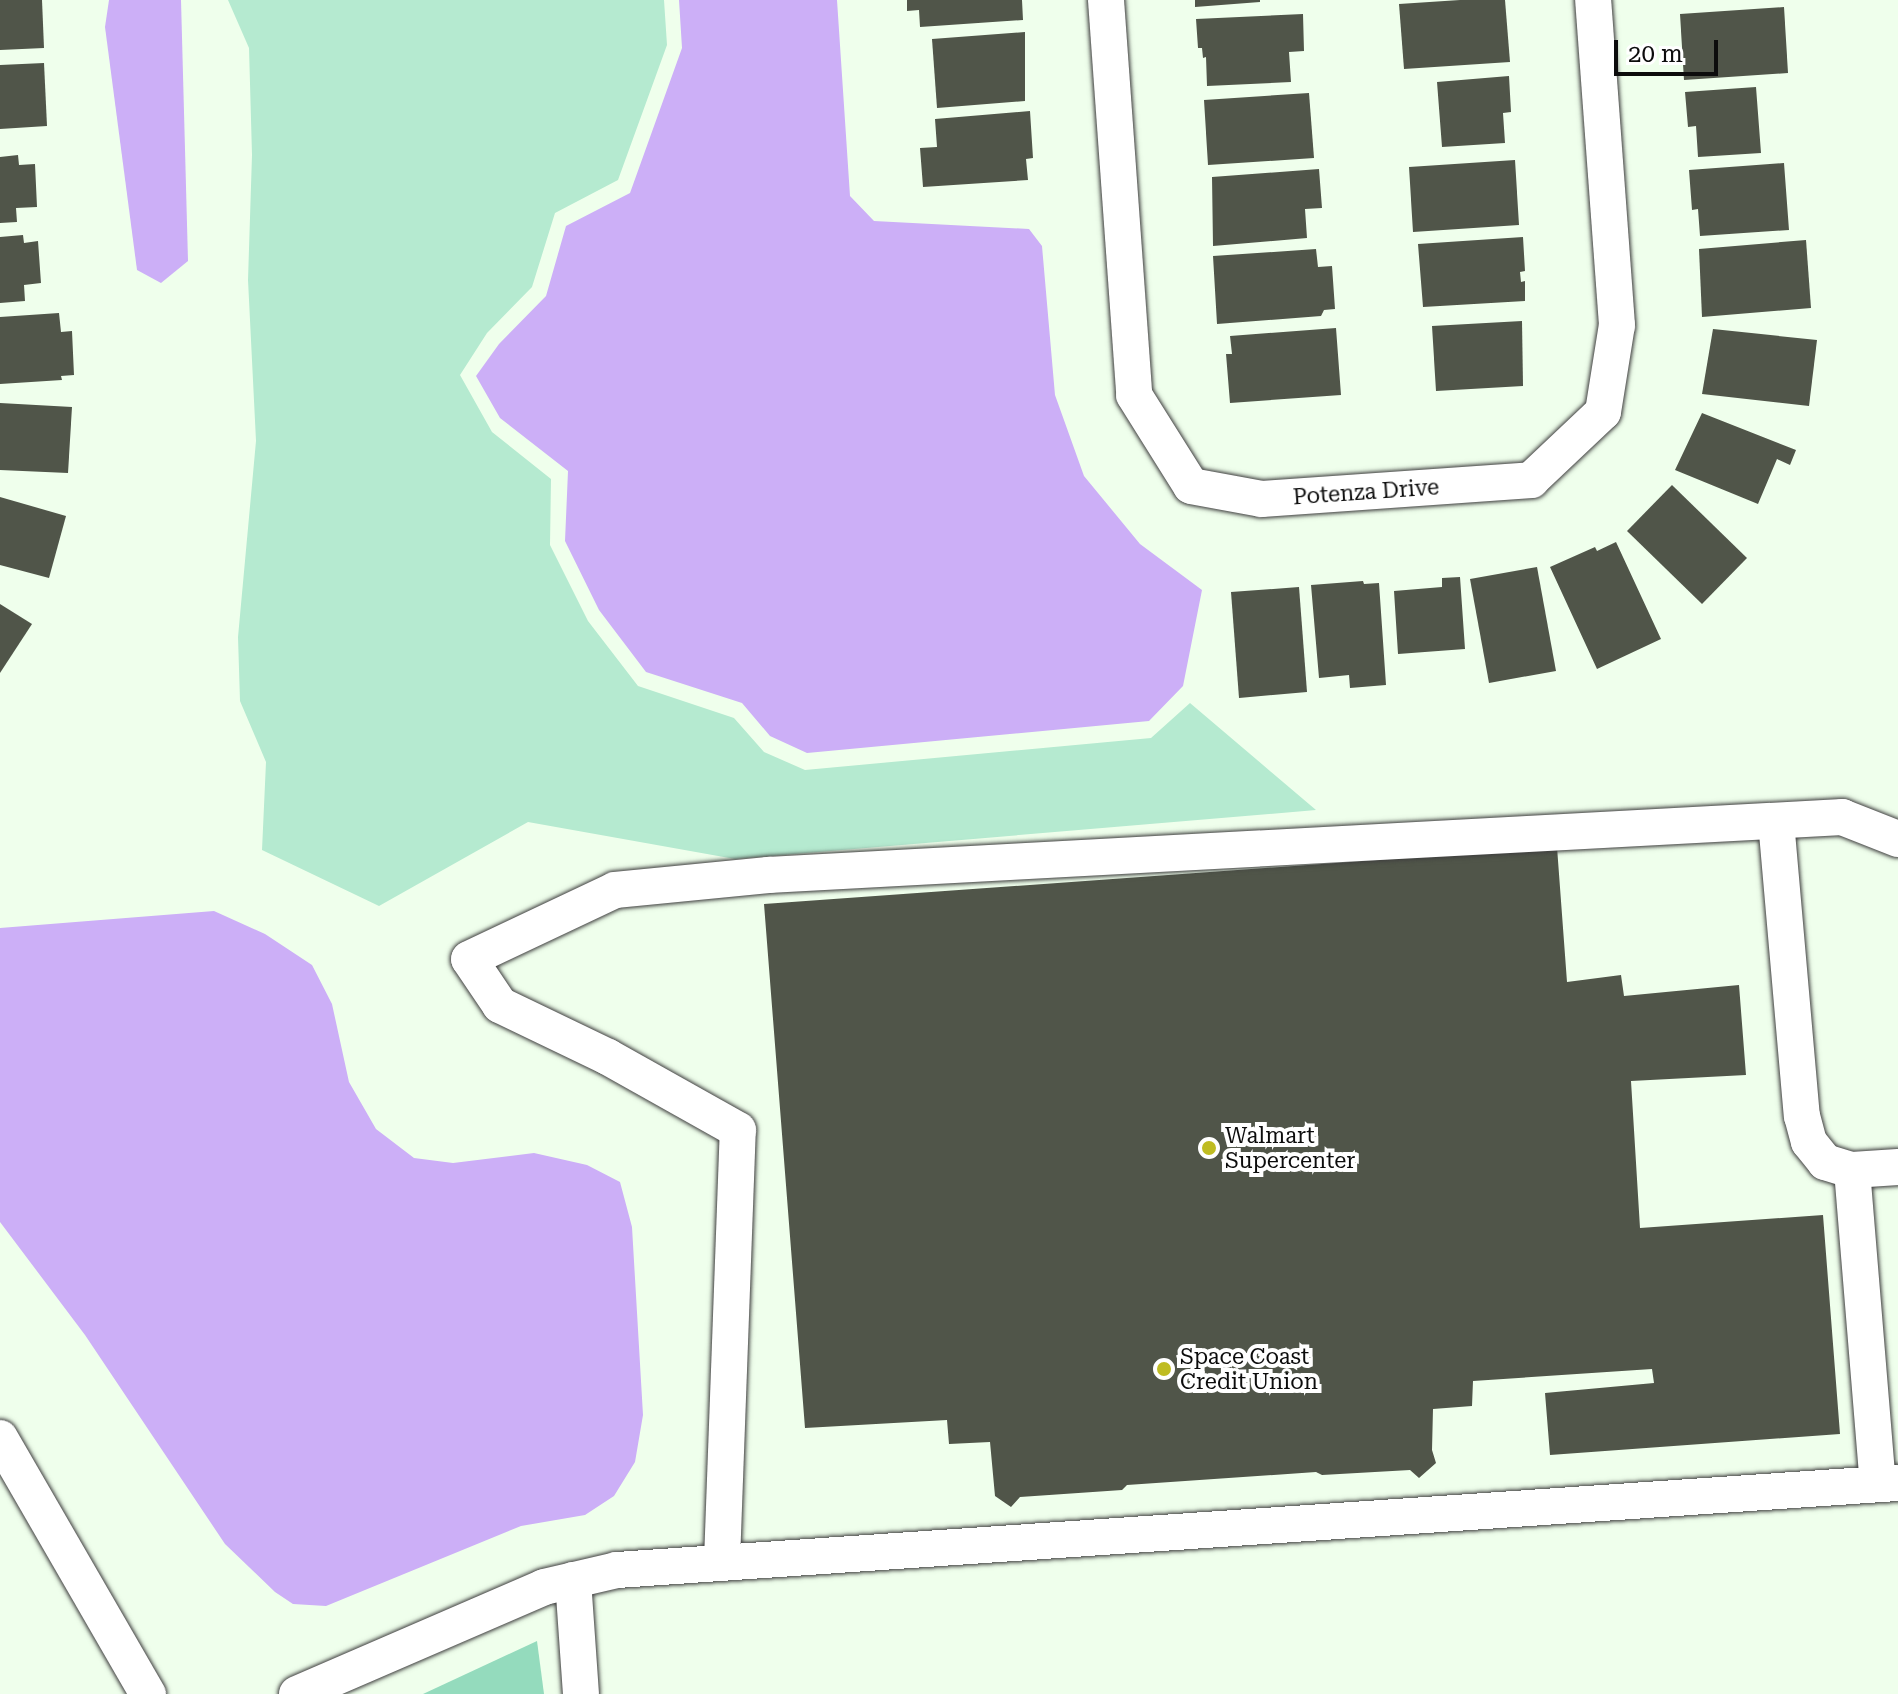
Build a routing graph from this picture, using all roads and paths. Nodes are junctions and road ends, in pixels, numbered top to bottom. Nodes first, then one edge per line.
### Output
1 (1106, 0) edge
2 (1593, 0) edge
3 (1776, 821) junction
4 (1898, 839) edge
5 (1898, 1167) edge
6 (1852, 1170) junction
7 (0, 1438) edge
8 (1888, 1483) edge
9 (722, 1561) junction
10 (573, 1580) junction
11 (148, 1694) edge
12 (297, 1694) edge
13 (581, 1694) edge

1 - 2 street, Potenza Drive
3 - 4 street
3 - 6 street
3 - 9 street
5 - 6 street
6 - 8 street
7 - 11 street
8 - 9 street
9 - 10 street
10 - 12 street
10 - 13 street

